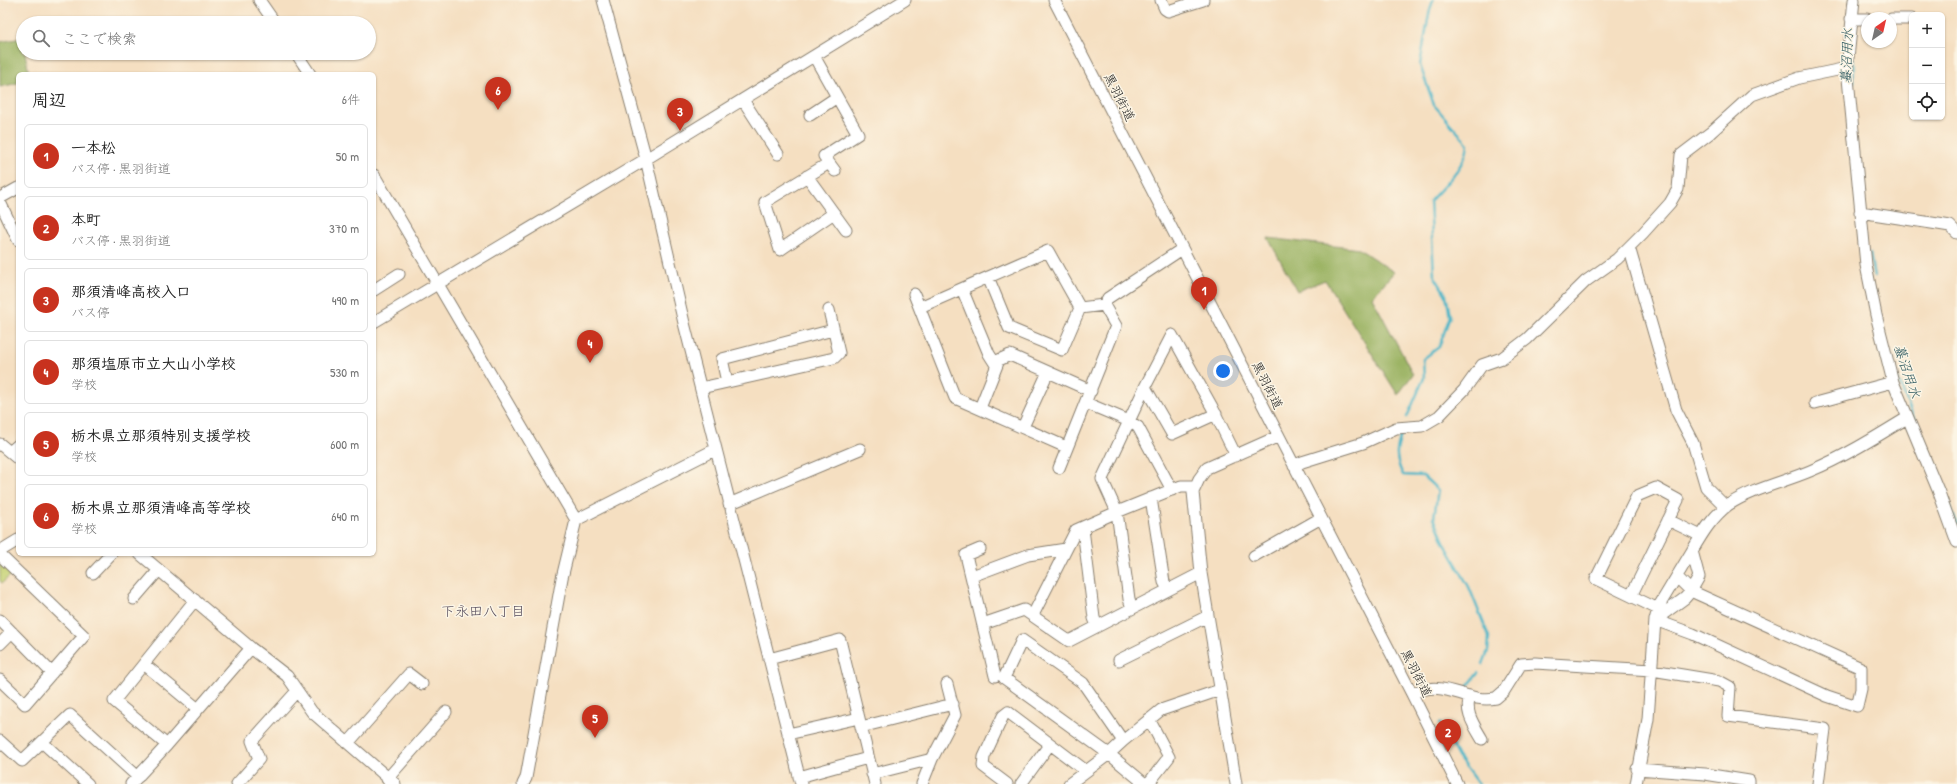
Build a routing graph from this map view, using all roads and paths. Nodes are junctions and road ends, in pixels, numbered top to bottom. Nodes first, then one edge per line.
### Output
1 (259, 0) edge
2 (603, 0) edge
3 (905, 0) edge
4 (1054, 0) edge
5 (1161, 0) edge
6 (1203, 0) edge
7 (1854, 0) edge
8 (270, 16) edge
9 (1858, 19) edge
10 (1897, 19) edge
11 (1909, 19) edge
12 (814, 56) junction
13 (301, 60) edge
14 (1847, 68) junction
15 (309, 72) edge
16 (838, 97) junction
17 (743, 100) junction
18 (810, 115) dead end
19 (778, 154) dead end
20 (646, 159) junction
21 (807, 176) junction
22 (376, 178) edge
23 (16, 189) edge
24 (0, 198) edge
25 (0, 202) edge
26 (1860, 212) junction
27 (834, 213) junction
28 (846, 230) dead end
29 (1957, 233) edge
30 (16, 236) edge
31 (1629, 247) junction
32 (1182, 250) junction
33 (399, 274) dead end
34 (988, 277) junction
35 (437, 283) junction
36 (376, 289) edge
37 (962, 289) junction
38 (914, 294) dead end
39 (1104, 305) junction
40 (920, 307) junction
41 (1080, 308) junction
42 (829, 310) dead end
43 (376, 318) edge
44 (833, 330) junction
45 (996, 365) junction
46 (1048, 372) junction
47 (727, 382) junction
48 (1893, 382) junction
49 (1145, 387) junction
50 (700, 388) junction
51 (1091, 391) junction
52 (1086, 403) junction
53 (1815, 403) dead end
54 (980, 408) junction
55 (1216, 414) junction
56 (1907, 418) junction
57 (1129, 421) junction
58 (1023, 427) junction
59 (1279, 436) junction
60 (0, 444) edge
61 (1066, 447) junction
62 (716, 449) junction
63 (860, 449) dead end
64 (15, 452) edge
65 (1236, 456) junction
66 (1294, 466) junction
67 (1059, 468) dead end
68 (1195, 486) junction
69 (1172, 490) junction
70 (1151, 498) junction
71 (729, 504) junction
72 (1726, 507) junction
73 (1117, 512) junction
74 (1321, 518) junction
75 (576, 520) junction
76 (1668, 520) junction
77 (1083, 528) junction
78 (1701, 536) junction
79 (16, 541) edge
80 (1957, 542) edge
81 (980, 549) dead end
82 (1066, 549) junction
83 (0, 551) edge
84 (1692, 551) junction
85 (0, 555) edge
86 (109, 556) edge
87 (142, 556) edge
88 (1254, 556) dead end
89 (159, 570) junction
90 (93, 573) dead end
91 (1201, 573) junction
92 (972, 576) junction
93 (1677, 577) junction
94 (1168, 589) junction
95 (1691, 591) junction
96 (1631, 596) junction
97 (134, 599) dead end
98 (195, 600) junction
99 (1132, 608) junction
100 (1658, 609) junction
101 (1033, 615) junction
102 (1208, 616) junction
103 (0, 620) edge
104 (1655, 620) junction
105 (983, 624) junction
106 (1097, 626) junction
107 (12, 632) junction
108 (0, 644) edge
109 (251, 648) junction
110 (769, 659) junction
111 (1119, 660) dead end
112 (144, 664) junction
113 (1652, 670) junction
114 (52, 673) junction
115 (995, 676) dead end
116 (0, 680) edge
117 (422, 684) dead end
118 (947, 684) dead end
119 (1220, 690) junction
120 (298, 691) junction
121 (1412, 694) junction
122 (1470, 696) junction
123 (952, 704) junction
124 (198, 709) junction
125 (446, 712) dead end
126 (1149, 719) junction
127 (860, 722) junction
128 (788, 734) junction
129 (1482, 739) dead end
130 (0, 741) edge
131 (1122, 741) junction
132 (42, 742) junction
133 (348, 743) junction
134 (1050, 744) junction
135 (167, 745) junction
136 (1109, 754) junction
137 (868, 758) junction
138 (932, 759) junction
139 (1637, 769) junction
140 (1086, 771) junction
141 (874, 779) edge
142 (800, 780) edge
143 (134, 781) edge
144 (391, 782) edge
145 (1071, 783) edge
146 (88, 784) edge
147 (237, 784) edge
148 (523, 784) edge
149 (922, 784) edge
150 (1007, 784) edge
151 (1021, 784) edge
152 (1145, 784) edge
153 (1148, 784) edge
154 (1236, 784) edge
155 (1457, 784) edge
156 (1636, 784) edge
157 (1749, 784) edge
158 (1818, 784) edge

1 - 8 street
2 - 20 street
3 - 12 street
4 - 32 street, 黒羽街道
5 - 6 street
7 - 9 street
9 - 14 street
10 - 11 street
12 - 16 street
12 - 17 street
13 - 15 street
14 - 26 street
14 - 31 street
16 - 18 street
16 - 21 street
17 - 19 street
17 - 20 street
20 - 35 street
20 - 50 street
21 - 27 street
21 - 27 street
22 - 35 street
23 - 24 street
25 - 30 street
26 - 29 street
26 - 48 street
27 - 28 street
31 - 66 street
31 - 72 street
32 - 39 street
32 - 59 street, 黒羽街道
33 - 36 street
34 - 37 street
34 - 41 street
34 - 41 street
35 - 43 street
35 - 75 street
37 - 40 street
37 - 45 street
38 - 40 street
39 - 41 street
39 - 51 street
40 - 54 street
42 - 44 street
44 - 47 street
44 - 47 street
45 - 46 street
45 - 54 street
46 - 51 street
46 - 58 street
47 - 50 street
48 - 53 street
48 - 56 street
49 - 55 street
49 - 55 street
49 - 57 street
50 - 62 street
51 - 52 street
52 - 57 street
52 - 61 street
54 - 58 street
55 - 65 street
56 - 72 street
56 - 80 street
57 - 69 street
57 - 73 street
58 - 61 street
59 - 65 street
59 - 66 street, 黒羽街道
60 - 64 street
61 - 67 street
62 - 71 street
62 - 75 street
63 - 71 street
65 - 68 street
66 - 74 street, 黒羽街道
68 - 69 street
68 - 91 street
69 - 70 street
70 - 73 street
70 - 94 street
71 - 110 street
72 - 78 street
73 - 77 street
73 - 99 street
74 - 88 street
74 - 121 street, 黒羽街道
75 - 148 street
76 - 78 street
76 - 96 street
76 - 96 street
77 - 82 street
77 - 106 street
78 - 84 street
79 - 83 street
81 - 92 street
82 - 92 street
82 - 101 street
84 - 93 street
84 - 95 street
85 - 114 street
86 - 90 street
87 - 89 street
89 - 97 street
89 - 98 street
91 - 94 street
91 - 102 street
92 - 105 street
93 - 95 street
93 - 100 street
94 - 99 street
95 - 104 street
95 - 104 street
96 - 100 street
98 - 109 street
98 - 112 street
99 - 106 street
100 - 104 street
101 - 105 street
101 - 106 street
102 - 111 street
102 - 119 street
103 - 107 street
104 - 113 street
105 - 115 street
107 - 108 street
107 - 114 street
109 - 120 street
109 - 124 street
110 - 127 street
110 - 128 street
112 - 124 street
112 - 135 street
113 - 122 street
113 - 139 street
113 - 158 street
114 - 116 street
117 - 133 street
118 - 123 street
119 - 126 street
119 - 154 street
120 - 133 street
120 - 147 street
121 - 122 street
121 - 155 street, 黒羽街道
122 - 129 street
123 - 127 street
123 - 138 street
124 - 135 street
125 - 144 street
126 - 131 street
126 - 153 street
127 - 128 street
127 - 137 street
128 - 142 street
130 - 132 street
131 - 136 street
131 - 136 street
132 - 143 street
132 - 146 street
133 - 144 street
134 - 140 street
134 - 150 street
134 - 151 street
135 - 143 street
136 - 140 street
136 - 152 street
137 - 141 street
137 - 142 street
138 - 141 street
138 - 149 street
139 - 156 street
139 - 157 street
140 - 145 street

